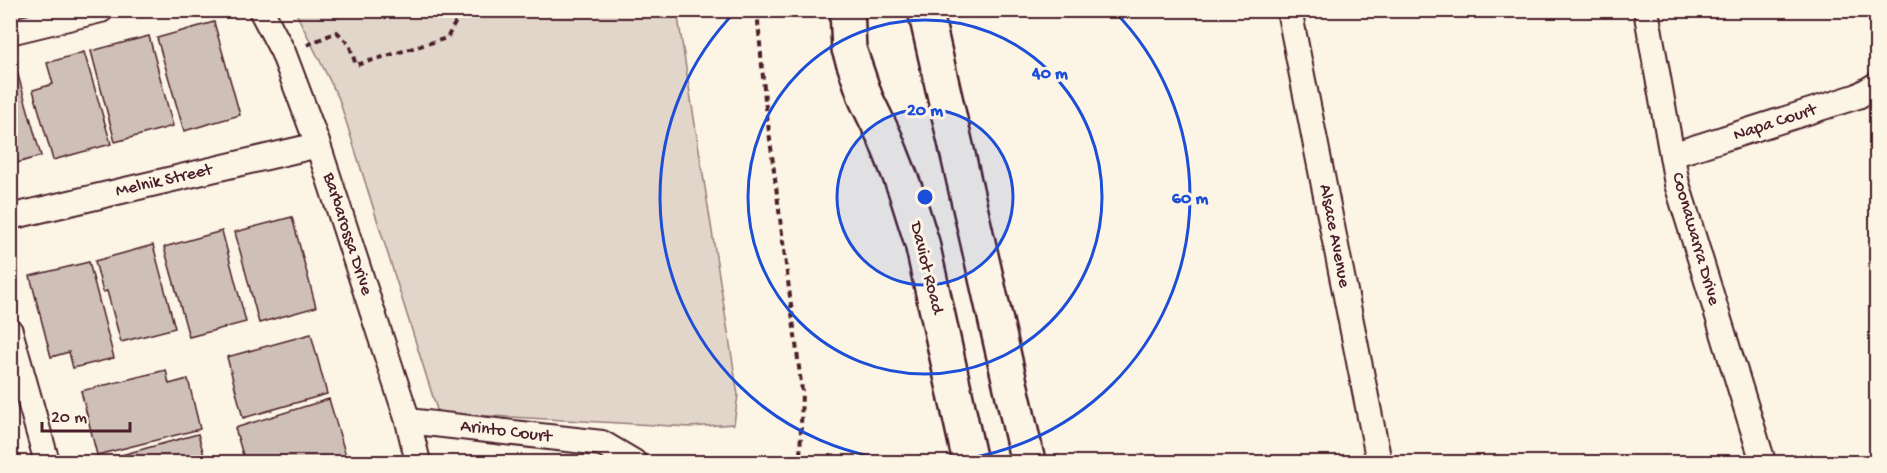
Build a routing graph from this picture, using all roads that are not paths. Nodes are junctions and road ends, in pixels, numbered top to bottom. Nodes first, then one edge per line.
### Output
1 (101, 10) edge
2 (261, 10) edge
3 (847, 10) edge
4 (925, 10) edge
5 (1289, 10) edge
6 (1646, 10) edge
7 (10, 32) edge
8 (1876, 86) edge
9 (318, 145) junction
10 (1672, 155) junction
11 (10, 217) edge
12 (10, 331) edge
13 (408, 421) junction
14 (47, 462) edge
15 (418, 462) edge
16 (634, 462) edge
17 (970, 462) edge
18 (1028, 462) edge
19 (1379, 462) edge
20 (1763, 462) edge

1 - 7 street
2 - 9 street, Barbarossa Drive
3 - 17 street, Daviot Road
4 - 18 street
5 - 19 street, Alsace Avenue
6 - 10 street, Coonawarra Drive
8 - 10 street, Napa Court
9 - 11 street, Melnik Street
9 - 13 street, Barbarossa Drive
10 - 20 street, Coonawarra Drive
12 - 14 street
13 - 15 street, Barbarossa Drive
13 - 16 street, Arinto Court

